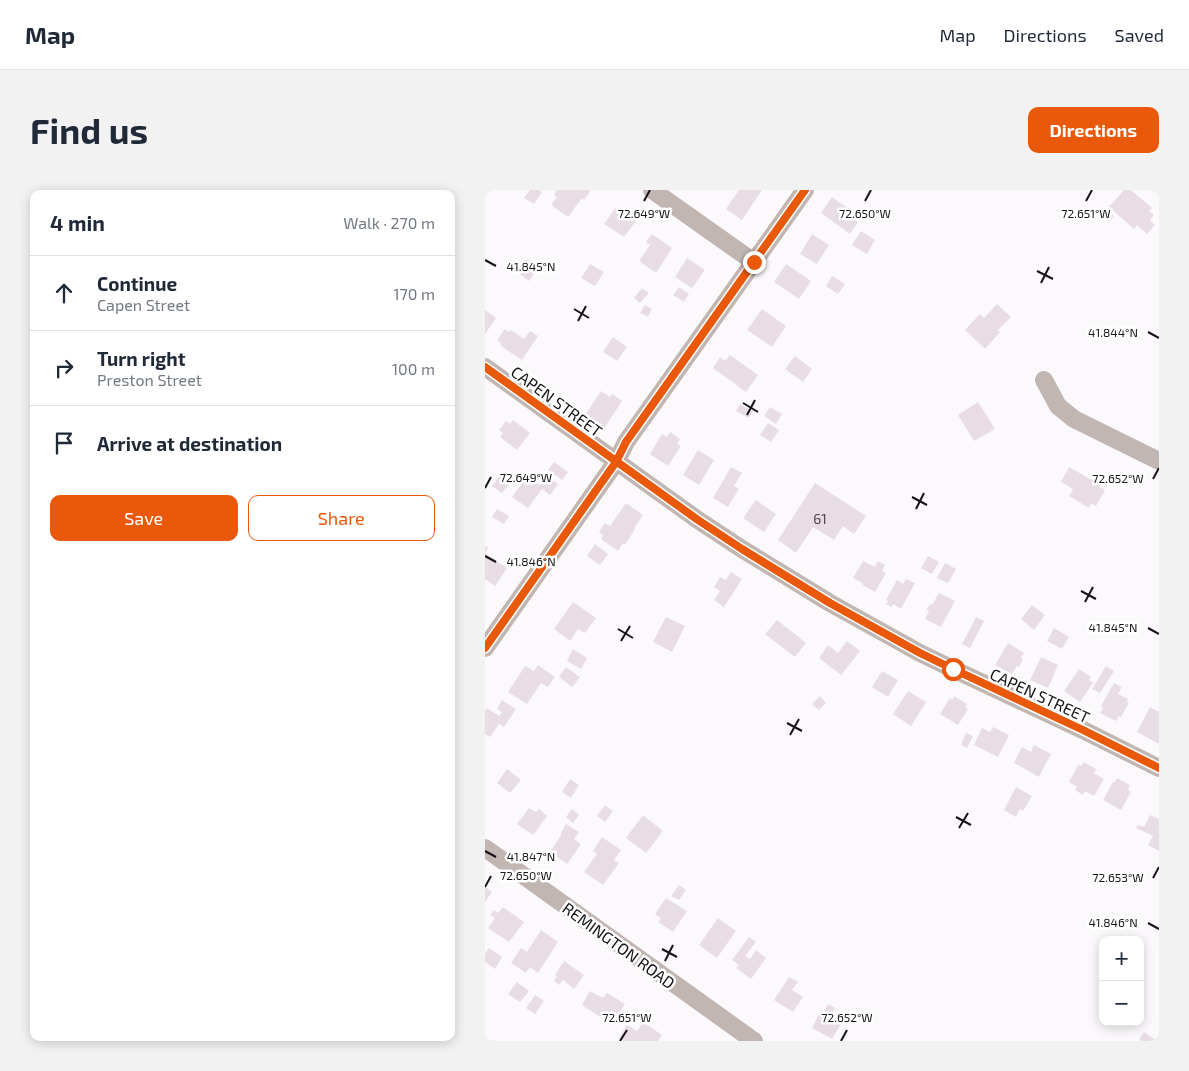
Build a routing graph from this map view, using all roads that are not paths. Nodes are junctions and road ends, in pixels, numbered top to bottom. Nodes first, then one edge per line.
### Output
1 (652, 190) edge
2 (805, 190) edge
3 (754, 262) junction
4 (485, 367) edge
5 (1044, 380) dead end
6 (1159, 460) edge
7 (616, 462) junction
8 (485, 648) edge
9 (1159, 768) edge
10 (485, 848) edge
11 (754, 1041) edge

1 - 3 street
2 - 3 street
3 - 7 street
4 - 7 street, CAPEN STREET
5 - 6 street
7 - 8 street
7 - 9 street, CAPEN STREET
10 - 11 street, REMINGTON ROAD

